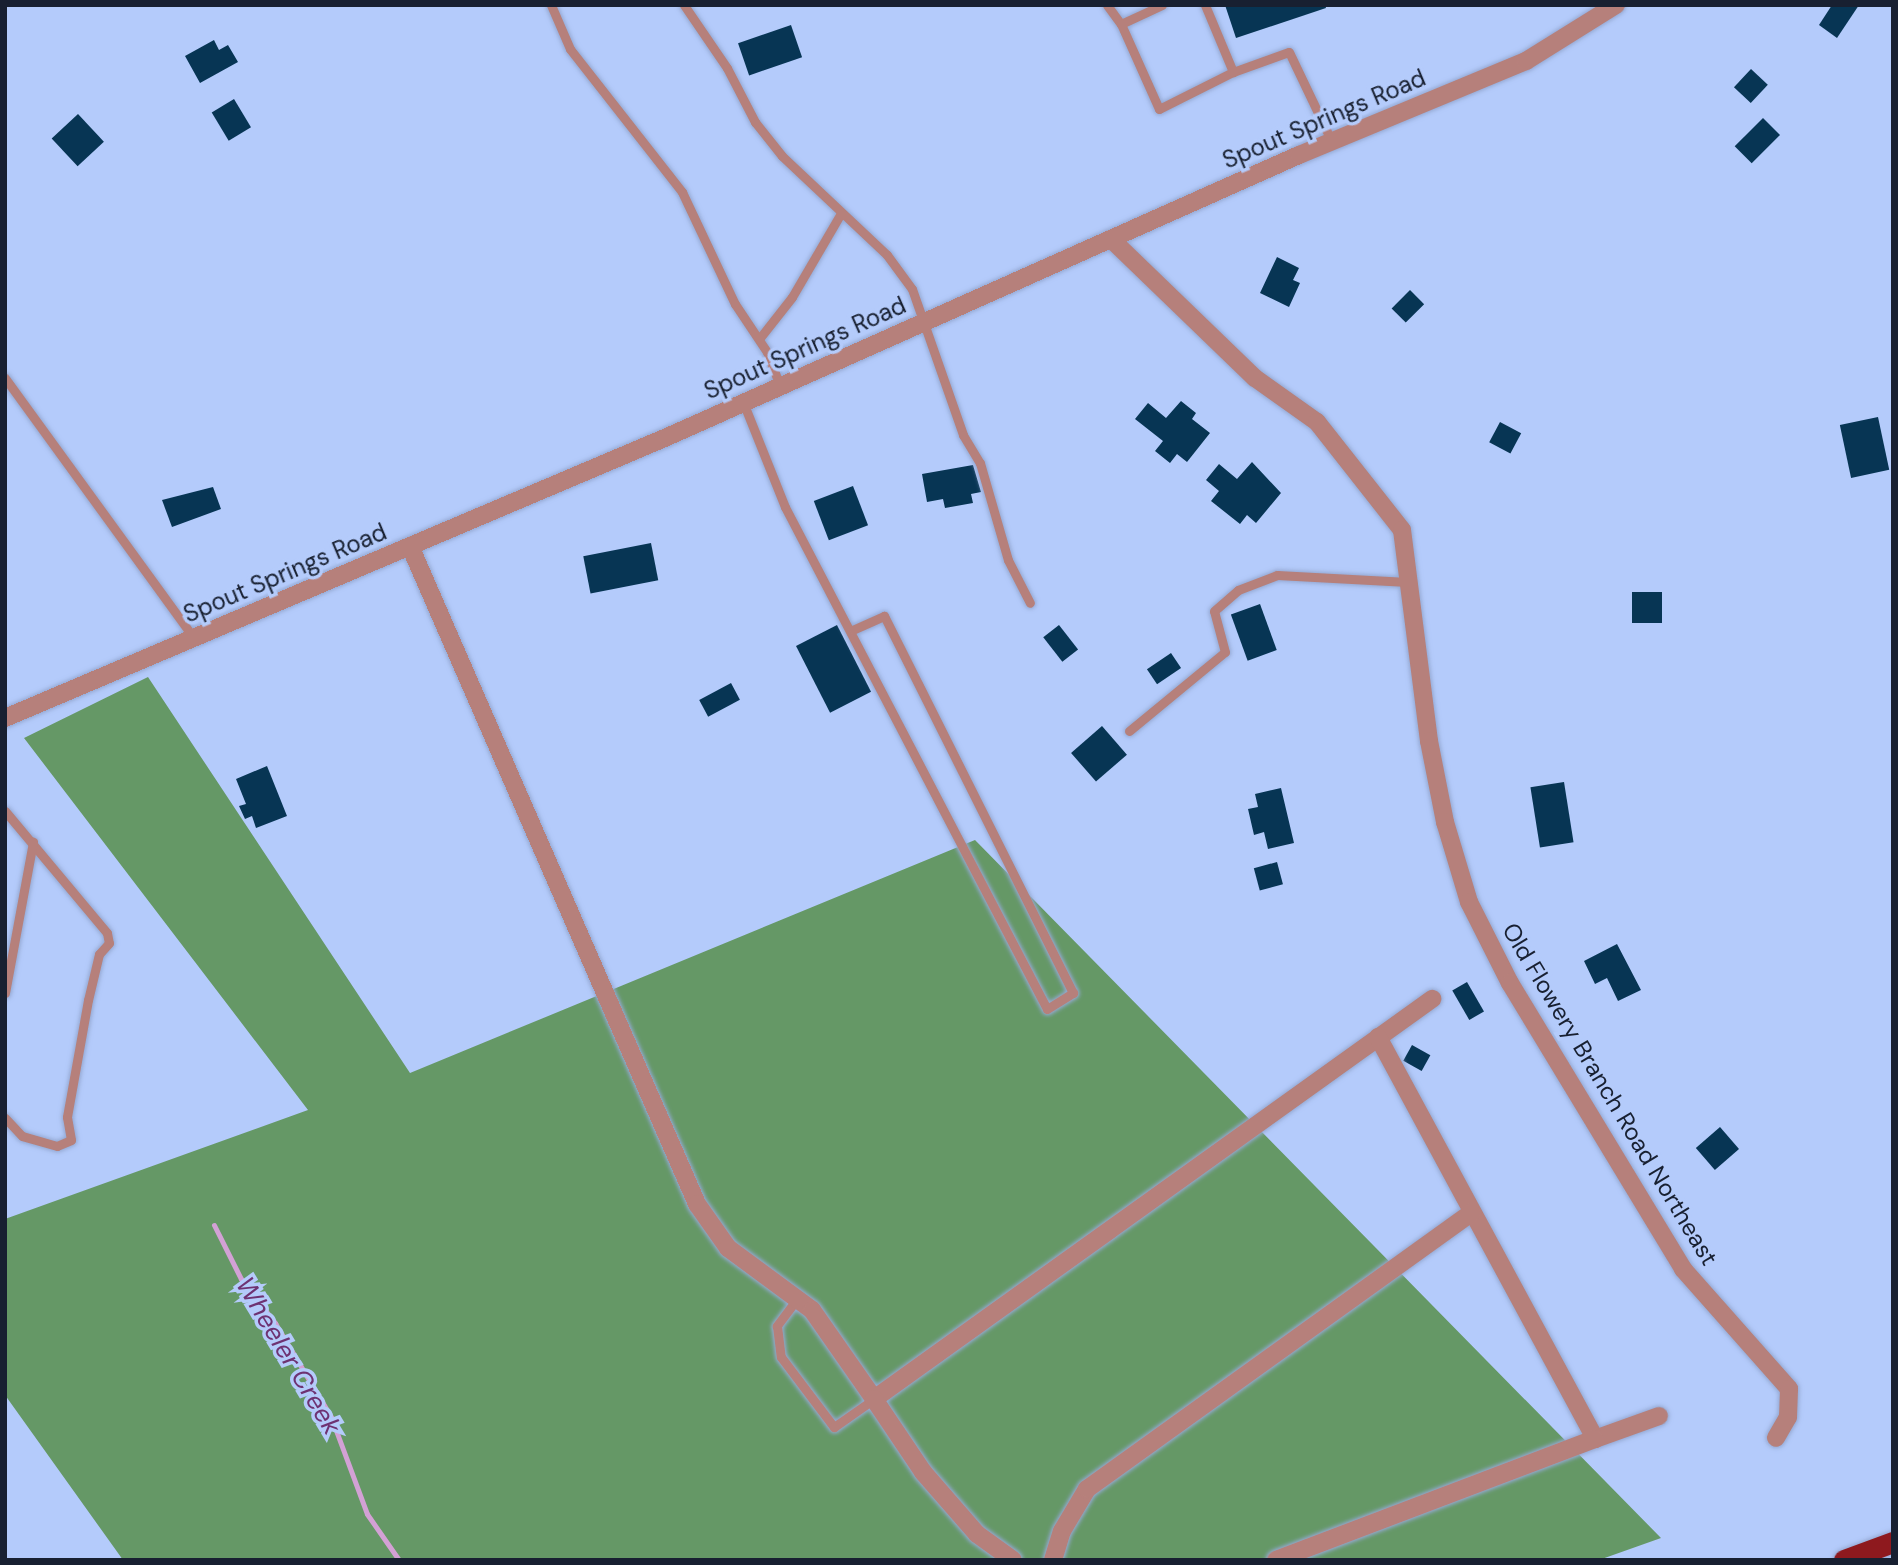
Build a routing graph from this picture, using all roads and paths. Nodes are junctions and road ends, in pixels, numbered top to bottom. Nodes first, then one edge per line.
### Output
1 (551, 5) edge
2 (684, 5) edge
3 (1107, 5) edge
4 (1162, 5) edge
5 (1205, 5) edge
6 (1616, 5) edge
7 (1121, 24) junction
8 (1233, 72) junction
9 (1332, 142) junction
10 (841, 213) junction
11 (1111, 239) junction
12 (925, 321) junction
13 (758, 339) junction
14 (5, 379) edge
15 (780, 386) junction
16 (743, 402) junction
17 (410, 546) junction
18 (1408, 582) junction
19 (1030, 603) dead end
20 (853, 629) junction
21 (194, 638) junction
22 (5, 718) edge
23 (1129, 731) dead end
24 (5, 811) edge
25 (33, 842) junction
26 (6, 988) edge
27 (1432, 999) dead end
28 (1378, 1037) junction
29 (5, 1118) edge
30 (1472, 1212) junction
31 (797, 1299) junction
32 (874, 1399) junction
33 (1659, 1416) dead end
34 (1776, 1438) dead end
35 (1595, 1440) junction
36 (1893, 1542) edge
37 (1013, 1560) edge
38 (1053, 1560) edge
39 (1276, 1560) edge
40 (1844, 1560) edge

1 - 13 lane
2 - 10 lane
3 - 7 lane
4 - 7 lane
5 - 8 lane
6 - 9 street, Spout Springs Road
7 - 8 lane
8 - 9 lane
9 - 11 street, Spout Springs Road
10 - 12 lane
10 - 13 lane
11 - 12 street, Spout Springs Road
11 - 18 street, Old Flowery Branch Road Northeast
12 - 15 street, Spout Springs Road
12 - 19 lane
13 - 15 lane
14 - 21 lane
15 - 16 street, Spout Springs Road
16 - 17 street, Spout Springs Road
16 - 20 lane
17 - 21 street, Spout Springs Road
17 - 31 street
18 - 23 lane
18 - 34 street, Old Flowery Branch Road Northeast
20 - 20 lane
21 - 22 street, Spout Springs Road
24 - 25 lane
25 - 26 lane
25 - 29 lane
27 - 28 street
28 - 30 street
28 - 32 street
30 - 35 street
30 - 38 street
31 - 32 street
31 - 32 lane
32 - 37 street
33 - 35 street
35 - 39 street
36 - 40 highway

